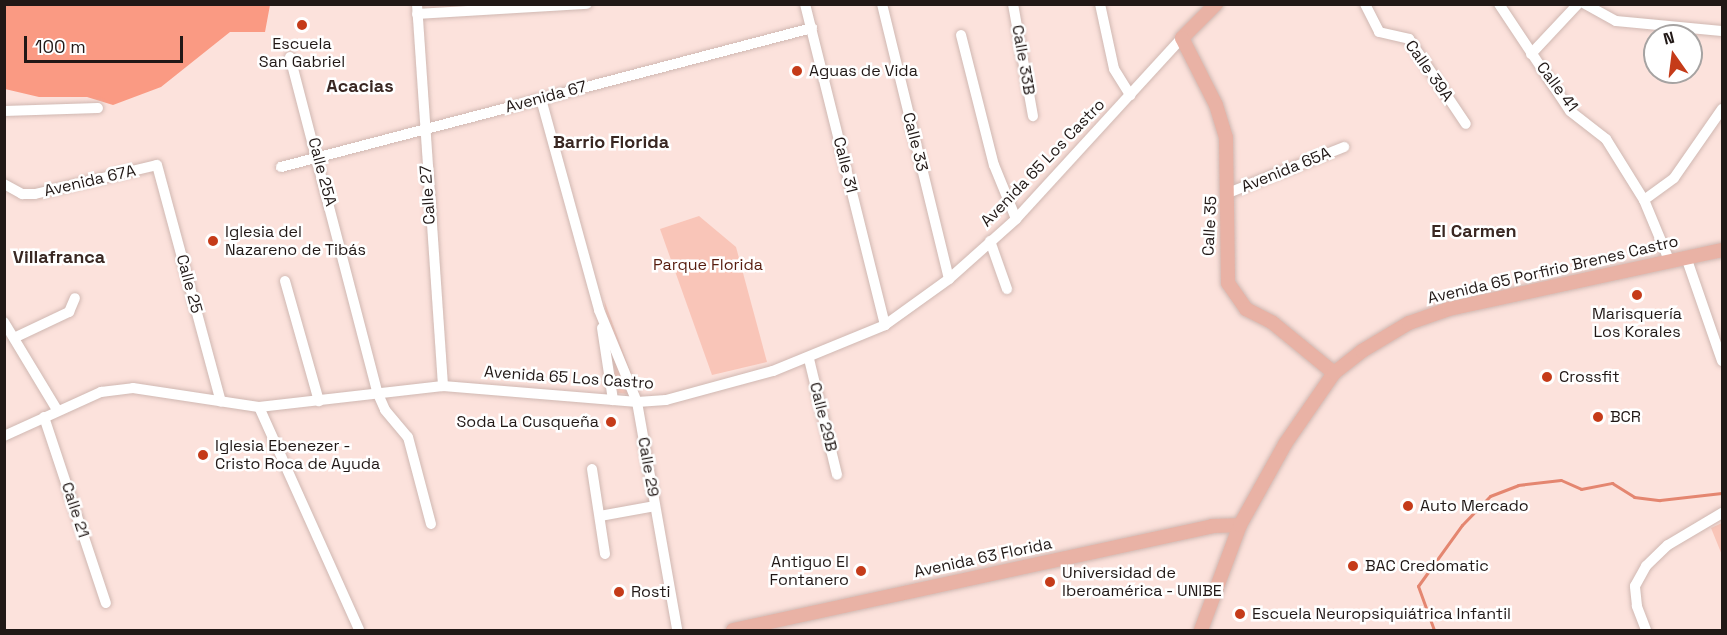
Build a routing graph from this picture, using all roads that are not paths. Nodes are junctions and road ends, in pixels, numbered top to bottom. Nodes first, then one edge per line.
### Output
1 (587, 4) edge
2 (806, 4) edge
3 (882, 4) edge
4 (1013, 4) edge
5 (1100, 4) edge
6 (1216, 4) edge
7 (1365, 4) edge
8 (1498, 4) edge
9 (1578, 4) edge
10 (1585, 4) edge
11 (417, 9) edge
12 (812, 28) junction
13 (1722, 31) edge
14 (962, 35) dead end
15 (1182, 38) junction
16 (1532, 54) junction
17 (290, 57) dead end
18 (1130, 95) junction
19 (541, 99) junction
20 (98, 108) dead end
21 (1722, 109) edge
22 (4, 111) edge
23 (1033, 116) dead end
24 (1466, 124) dead end
25 (423, 130) junction
26 (1344, 147) dead end
27 (319, 157) junction
28 (157, 165) joint
29 (281, 167) dead end
30 (4, 184) edge
31 (1228, 193) junction
32 (1644, 200) junction
33 (1016, 219) junction
34 (990, 242) junction
35 (1722, 250) edge
36 (1686, 257) junction
37 (1669, 260) junction
38 (949, 279) junction
39 (285, 281) dead end
40 (1007, 289) dead end
41 (75, 298) dead end
42 (599, 310) junction
43 (4, 322) edge
44 (885, 326) junction
45 (16, 337) junction
46 (809, 359) junction
47 (1722, 361) edge
48 (1335, 372) junction
49 (443, 386) junction
50 (378, 394) junction
51 (613, 400) junction
52 (319, 401) junction
53 (221, 402) junction
54 (637, 402) junction
55 (259, 407) junction
56 (57, 410) junction
57 (44, 417) junction
58 (4, 436) edge
59 (592, 469) dead end
60 (837, 475) dead end
61 (655, 506) junction
62 (1722, 513) edge
63 (600, 516) junction
64 (431, 524) dead end
65 (1240, 525) junction
66 (1212, 526) junction
67 (605, 554) dead end
68 (1230, 554) junction
69 (106, 603) dead end
70 (359, 630) edge
71 (676, 630) edge
72 (733, 630) edge
73 (1201, 630) edge
74 (1646, 630) edge

1 - 11 street
2 - 12 street, Calle 31
3 - 38 street, Calle 33
4 - 23 street, Calle 33B
5 - 18 street
6 - 15 main road, Avenida 65 Los Castro
7 - 24 street, Calle 39A
8 - 16 street, Calle 41
9 - 16 street
10 - 13 street
11 - 25 street, Calle 27
12 - 19 street, Avenida 67
12 - 44 street, Calle 31
14 - 33 street
15 - 18 street, Avenida 65 Los Castro
15 - 31 main road, Calle 35
16 - 32 street, Calle 41
17 - 27 street, Calle 25A
18 - 33 street, Avenida 65 Los Castro
19 - 25 street, Avenida 67
19 - 42 street, Calle 29
20 - 22 street
21 - 32 street
25 - 27 street, Avenida 67
25 - 49 street, Calle 27
26 - 31 street, Avenida 65A
27 - 29 street, Avenida 67
27 - 50 street, Calle 25A
28 - 30 street, Avenida 67A
28 - 53 street, Calle 25
31 - 48 main road, Calle 35
32 - 37 street, Calle 41
33 - 34 street, Avenida 65 Los Castro
34 - 38 street, Avenida 65 Los Castro
34 - 40 street
35 - 36 main road, Avenida 65 Porfirio Brenes Castro
36 - 37 main road, Avenida 65 Porfirio Brenes Castro
36 - 47 street
37 - 48 main road, Avenida 65 Porfirio Brenes Castro
38 - 44 street, Avenida 65 Los Castro
39 - 52 street
41 - 45 street
42 - 51 street, Calle 29
42 - 54 street, Calle 29
43 - 45 street
44 - 46 street, Avenida 65 Los Castro
45 - 56 street
46 - 54 street, Avenida 65 Los Castro
46 - 60 street, Calle 29B
48 - 65 main road, Avenida 65 Porfirio Brenes Castro
49 - 50 street, Avenida 65 Los Castro
49 - 51 street, Avenida 65 Los Castro
50 - 52 street, Avenida 65 Los Castro
50 - 64 street, Calle 25A
51 - 54 street, Avenida 65 Los Castro
52 - 55 street, Avenida 65 Los Castro
53 - 55 street, Avenida 65 Los Castro
53 - 56 street, Avenida 65 Los Castro
54 - 61 street, Calle 29
55 - 70 street
56 - 57 street, Avenida 65 Los Castro
57 - 58 street, Avenida 65 Los Castro
57 - 69 street, Calle 21
59 - 63 street
61 - 63 street
61 - 71 street, Calle 29
62 - 74 street
63 - 67 street
65 - 66 main road, Avenida 63 Florida
65 - 68 main road, Avenida 65 Porfirio Brenes Castro
66 - 68 main road
66 - 72 main road, Avenida 63 Florida
68 - 73 main road, Avenida 65 Porfirio Brenes Castro

